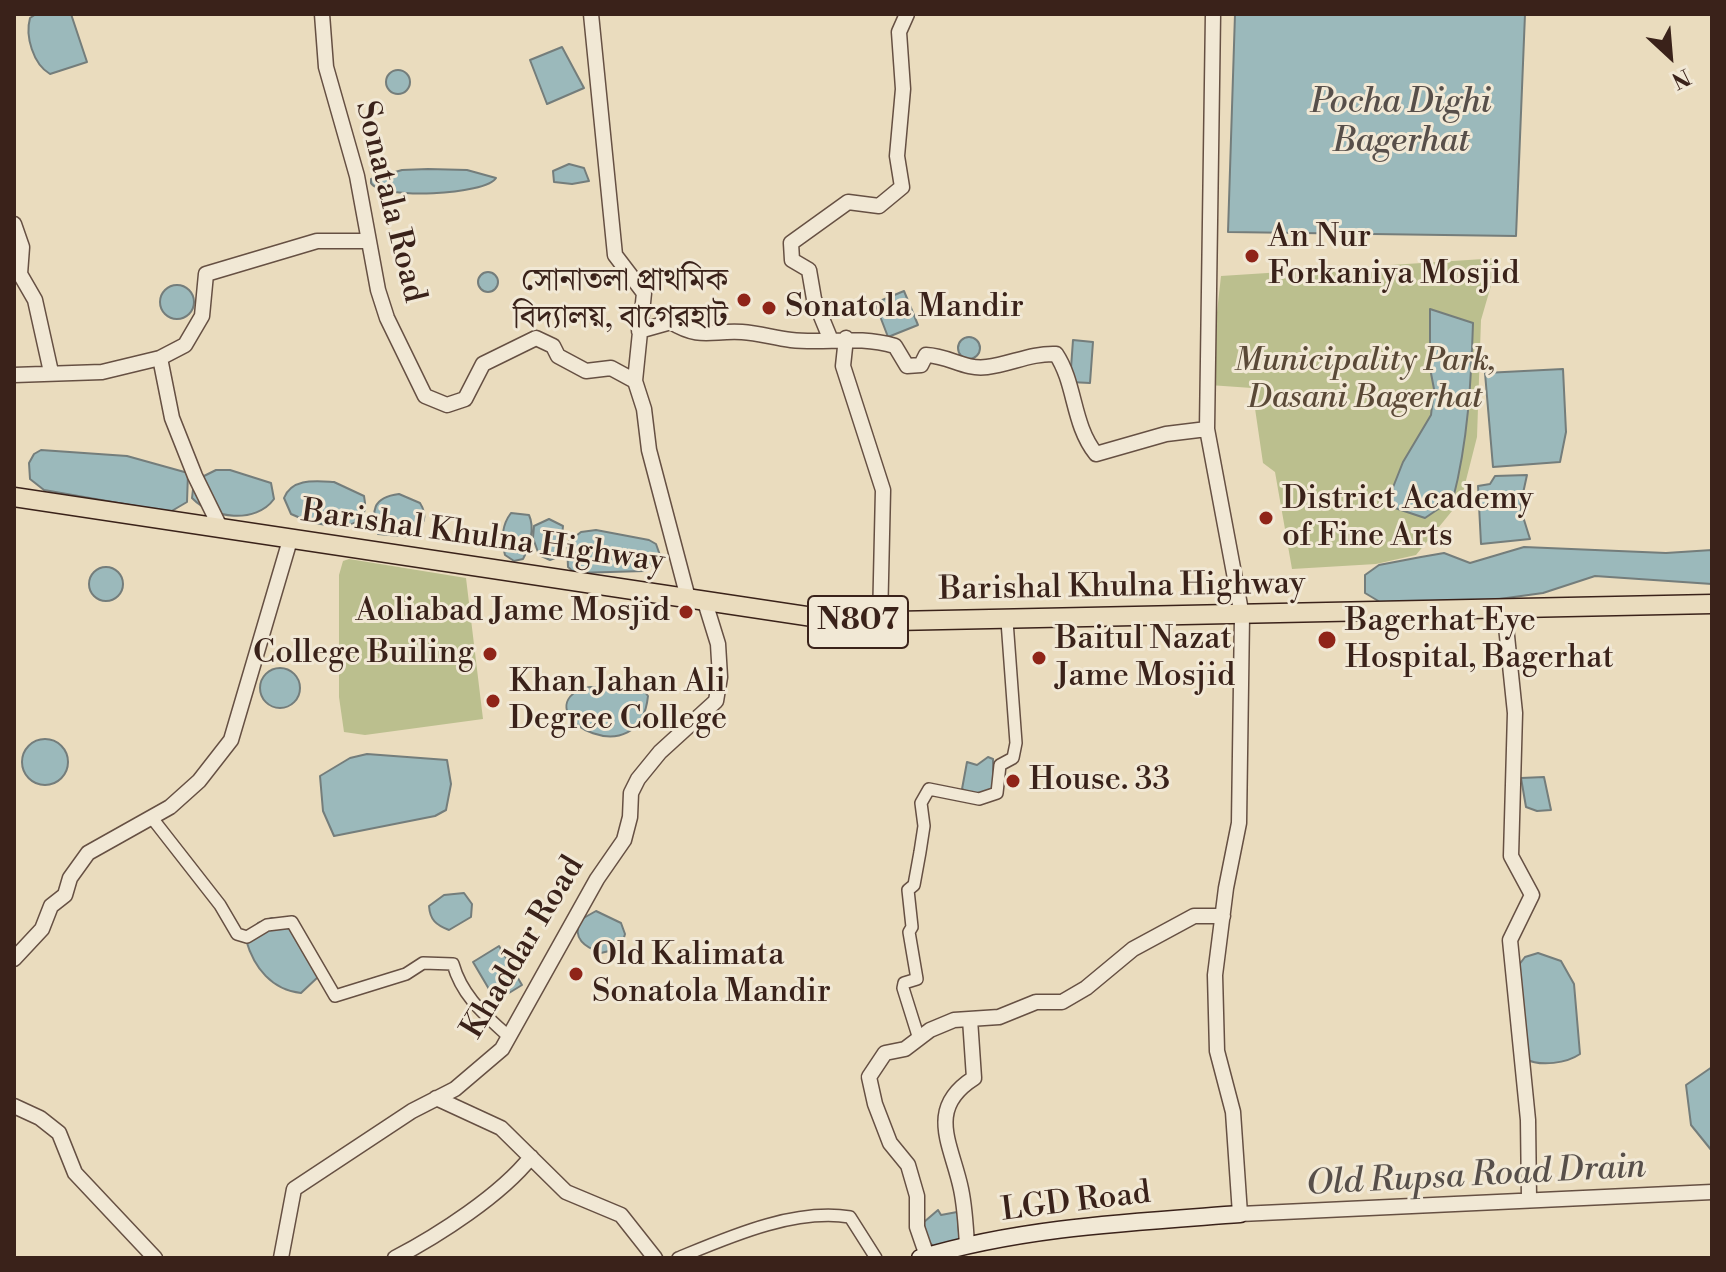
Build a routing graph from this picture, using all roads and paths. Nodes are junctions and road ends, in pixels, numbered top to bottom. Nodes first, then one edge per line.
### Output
1 (322, 14) edge
2 (591, 14) edge
3 (907, 14) edge
4 (1213, 14) edge
5 (14, 224) edge
6 (367, 241) junction
7 (639, 331) junction
8 (830, 338) junction
9 (846, 338) junction
10 (160, 358) junction
11 (51, 372) junction
12 (14, 375) edge
13 (635, 381) junction
14 (1207, 429) junction
15 (14, 497) edge
16 (221, 529) junction
17 (290, 540) junction
18 (696, 600) junction
19 (1712, 604) edge
20 (1504, 607) junction
21 (1242, 616) junction
22 (1007, 621) junction
23 (880, 622) junction
24 (152, 818) junction
25 (1223, 916) junction
26 (14, 959) edge
27 (970, 1019) junction
28 (508, 1036) junction
29 (919, 1039) junction
30 (436, 1098) junction
31 (14, 1106) edge
32 (531, 1157) junction
33 (1712, 1192) edge
34 (1529, 1198) dead end
35 (1240, 1214) junction
36 (967, 1246) junction
37 (924, 1257) edge
38 (155, 1258) edge
39 (281, 1258) edge
40 (395, 1258) edge
41 (655, 1258) edge
42 (678, 1258) edge
43 (876, 1258) edge

1 - 6 street, Sonatala Road
2 - 7 street
3 - 8 street
4 - 14 street
5 - 11 street
6 - 10 street
6 - 13 street, Sonatala Road
7 - 8 street
7 - 13 street
8 - 9 street
9 - 14 street
9 - 23 street
10 - 11 street
10 - 16 street
11 - 12 street
13 - 18 street
14 - 21 street
15 - 16 highway, Barishal Khulna Highway / N807
16 - 17 highway, Barishal Khulna Highway / N807
17 - 18 highway, Barishal Khulna Highway / N807
17 - 24 street
18 - 23 highway, Barishal Khulna Highway / N807
18 - 28 street, Khaddar Road
19 - 20 highway, Barishal Khulna Highway / N807
20 - 21 highway, Barishal Khulna Highway / N807
20 - 34 street
21 - 22 highway, Barishal Khulna Highway / N807
21 - 25 street
22 - 23 highway, Barishal Khulna Highway / N807
22 - 29 street
24 - 26 street
24 - 28 street
25 - 27 street
25 - 35 street
27 - 29 street
27 - 36 street
28 - 30 street, Khaddar Road
29 - 37 street
30 - 32 street
30 - 39 street, Khaddar Road
31 - 38 street
32 - 40 street
32 - 41 street
33 - 35 street
35 - 36 main road, LGD Road
36 - 37 main road, LGD Road
42 - 43 street

